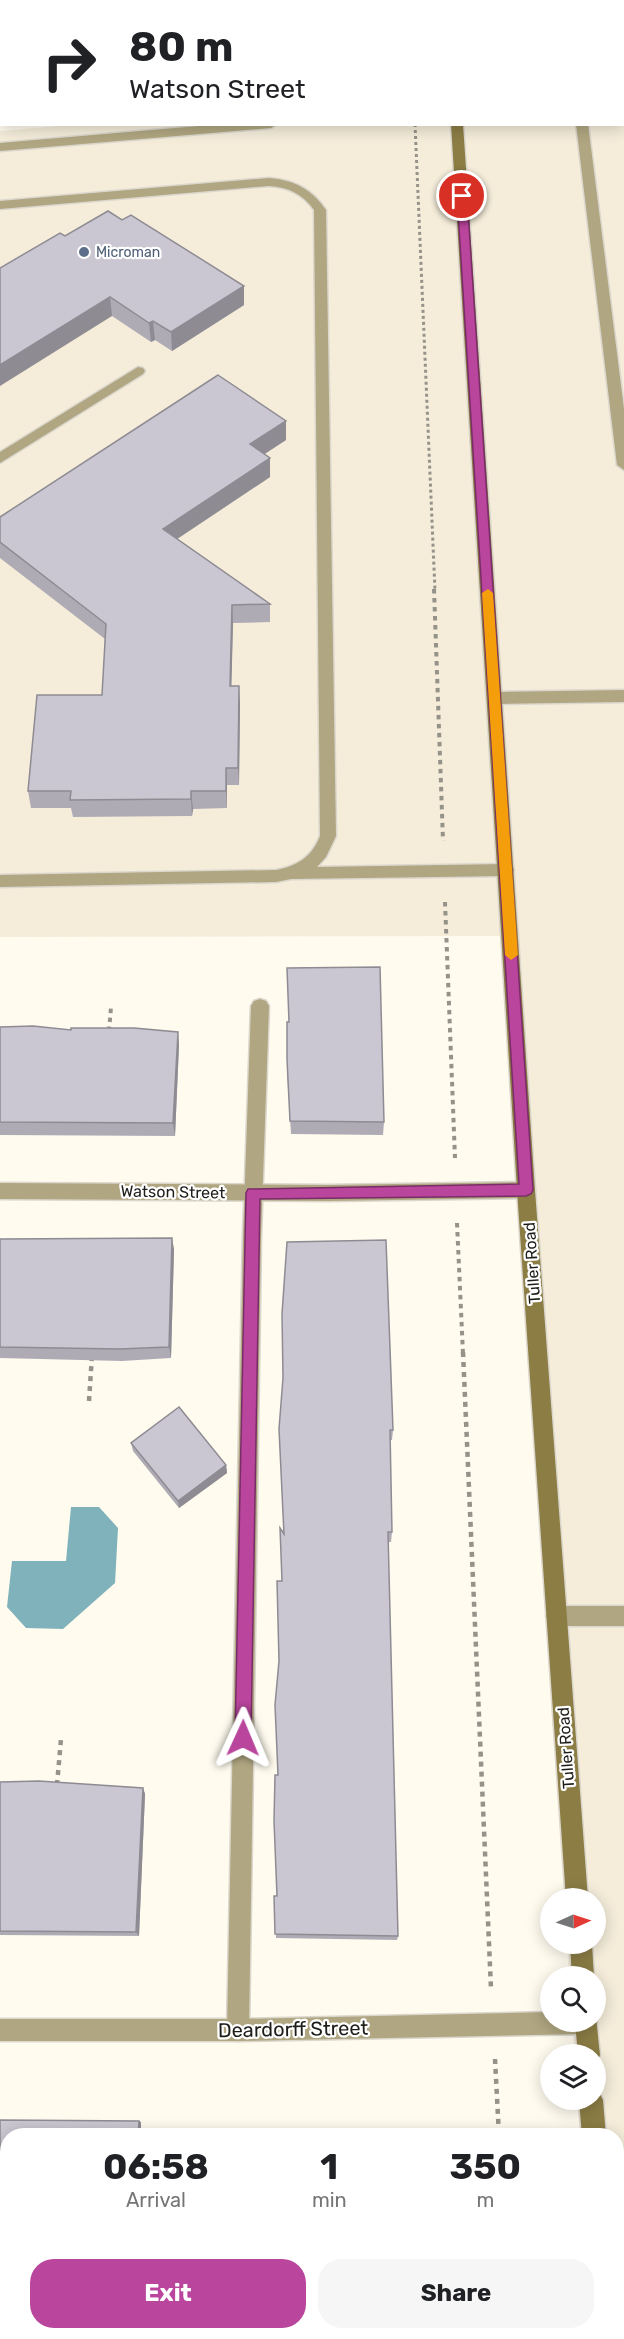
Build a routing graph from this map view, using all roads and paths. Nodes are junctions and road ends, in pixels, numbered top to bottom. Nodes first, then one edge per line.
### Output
1 (247, 126) edge
2 (415, 126) edge
3 (458, 126) edge
4 (582, 126) edge
5 (0, 147) edge
6 (0, 205) edge
7 (138, 370) dead end
8 (0, 458) edge
9 (624, 465) edge
10 (624, 696) edge
11 (495, 698) junction
12 (506, 870) junction
13 (443, 871) junction
14 (288, 874) junction
15 (0, 881) edge
16 (260, 1006) dead end
17 (111, 1007) dead end
18 (109, 1036) edge
19 (455, 1161) dead end
20 (526, 1190) junction
21 (0, 1191) edge
22 (253, 1193) junction
23 (457, 1228) dead end
24 (93, 1343) edge
25 (89, 1401) dead end
26 (556, 1616) junction
27 (624, 1616) edge
28 (61, 1739) dead end
29 (57, 1786) edge
30 (576, 1888) edge
31 (490, 1981) dead end
32 (540, 2024) edge
33 (0, 2030) edge
34 (238, 2030) junction
35 (497, 2086) dead end
36 (592, 2110) edge
37 (499, 2128) edge
38 (593, 2128) edge

1 - 5 street
2 - 13 path
3 - 11 street, Tuller Road
4 - 9 street
6 - 14 street
7 - 8 street
10 - 11 street
11 - 12 street, Tuller Road
12 - 13 street
12 - 20 street, Tuller Road
13 - 14 street
13 - 19 path
14 - 15 street
16 - 22 street
17 - 18 path
20 - 22 street, Watson Street
20 - 26 street, Tuller Road
21 - 22 street, Watson Street
22 - 34 street
23 - 31 path
24 - 25 path
26 - 27 street
26 - 30 street, Tuller Road
28 - 29 path
32 - 34 street, Deardorff Street
33 - 34 street, Deardorff Street
35 - 37 path
36 - 38 street

